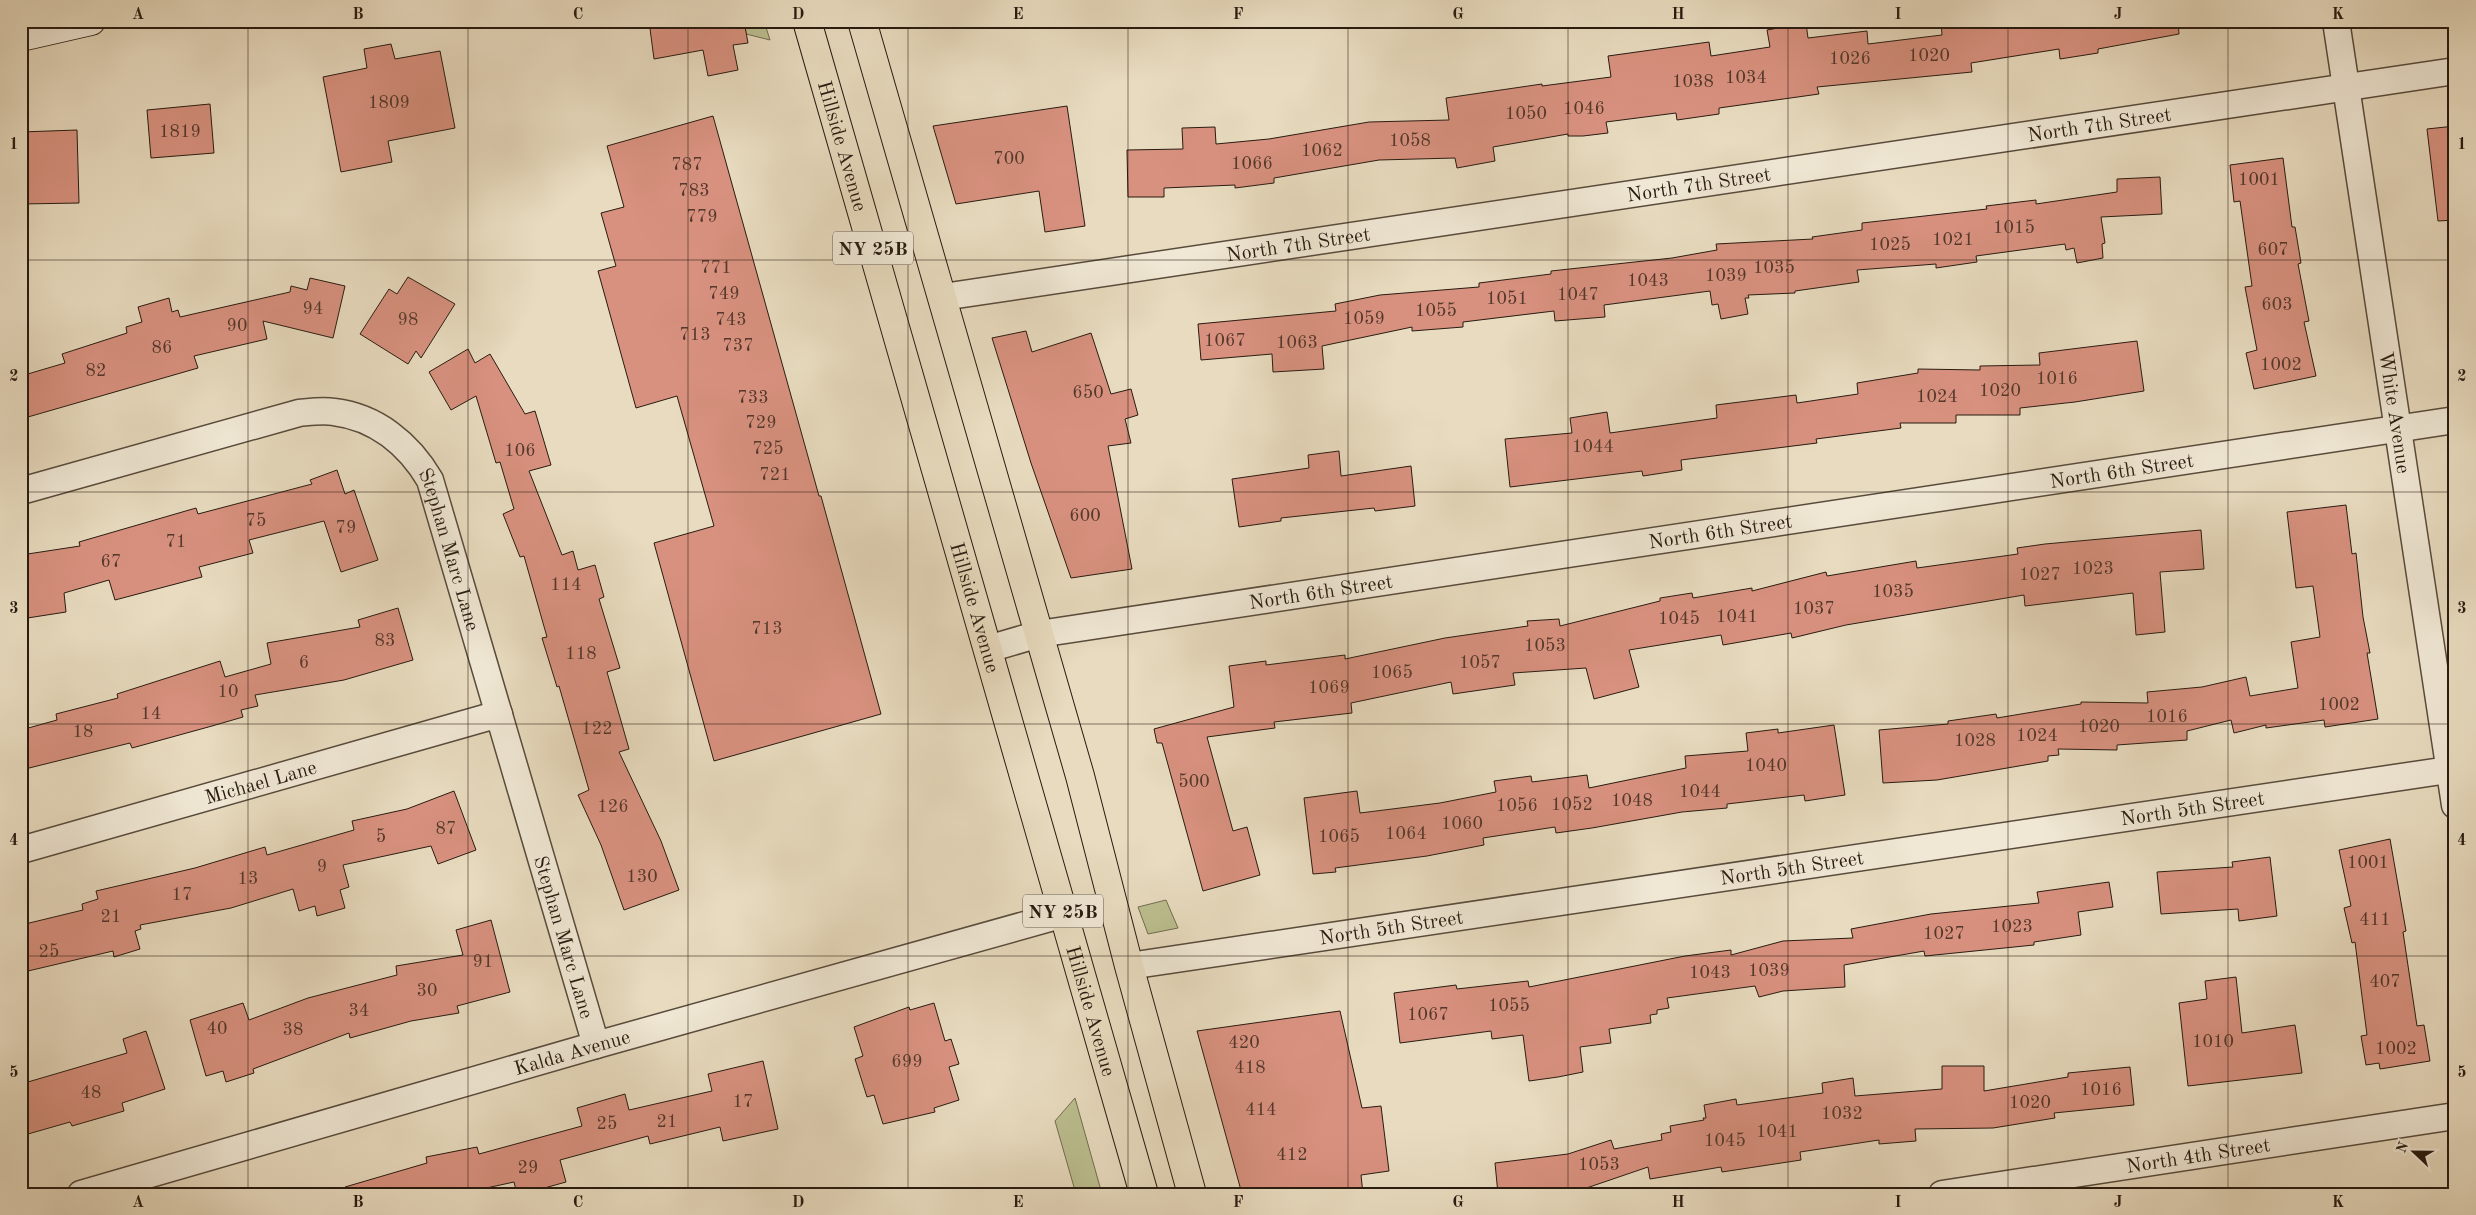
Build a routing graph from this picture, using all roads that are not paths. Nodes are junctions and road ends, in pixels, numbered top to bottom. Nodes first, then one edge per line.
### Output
1 (91, 21) edge
2 (807, 21) edge
3 (862, 21) edge
4 (2336, 21) edge
5 (36, 30) edge
6 (2455, 71) edge
7 (2346, 87) junction
8 (943, 297) junction
9 (2455, 420) edge
10 (2398, 429) junction
11 (21, 491) edge
12 (1039, 634) junction
13 (988, 649) junction
14 (499, 714) junction
15 (2452, 769) edge
16 (2455, 805) edge
17 (21, 850) edge
18 (1064, 914) junction
19 (1128, 966) junction
20 (596, 1045) junction
21 (2455, 1116) edge
22 (81, 1194) edge
23 (1144, 1194) edge
24 (1192, 1194) edge
25 (1942, 1194) edge

1 - 5 main road
2 - 13 main road, Hillside Avenue / NY 25B
3 - 8 main road, NY 25B
4 - 7 street, White Avenue
6 - 7 street, North 7th Street
7 - 8 street, North 7th Street
7 - 10 street, White Avenue
8 - 12 main road, NY 25B
9 - 10 street, North 6th Street
10 - 12 street, North 6th Street
10 - 15 street, White Avenue
11 - 14 street, Stephan Marc Lane
12 - 13 street, North 6th Street
12 - 19 main road, NY 25B
13 - 18 main road, Hillside Avenue / NY 25B
14 - 17 street, Michael Lane
14 - 20 street, Stephan Marc Lane
15 - 16 street, White Avenue
15 - 19 street, North 5th Street
18 - 20 street, Kalda Avenue
18 - 23 main road, Hillside Avenue / NY 25B
19 - 24 main road, NY 25B
20 - 22 street, Kalda Avenue
21 - 25 street, North 4th Street

